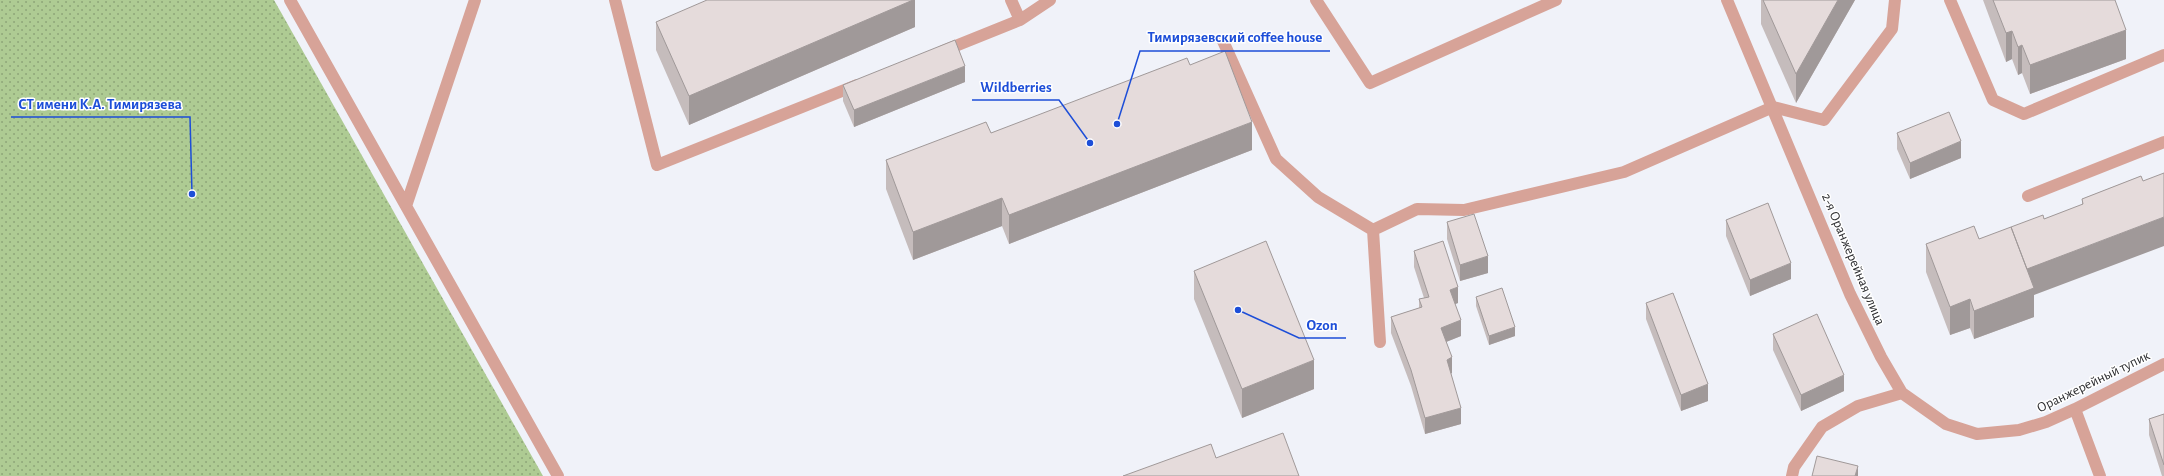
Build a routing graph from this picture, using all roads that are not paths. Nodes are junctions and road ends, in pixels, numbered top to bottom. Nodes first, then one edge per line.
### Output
1 (290, 0) edge
2 (475, 0) edge
3 (615, 0) edge
4 (1012, 0) edge
5 (1050, 0) edge
6 (1316, 0) edge
7 (1556, 0) edge
8 (1727, 0) edge
9 (1895, 0) edge
10 (1950, 0) edge
11 (1020, 20) junction
12 (1223, 41) dead end
13 (2164, 54) edge
14 (931, 56) edge
15 (872, 79) edge
16 (1773, 107) junction
17 (2164, 142) edge
18 (2028, 196) dead end
19 (406, 206) junction
20 (1373, 230) junction
21 (1380, 342) dead end
22 (2164, 364) edge
23 (1902, 393) junction
24 (2075, 409) junction
25 (558, 476) edge
26 (1792, 476) edge
27 (2100, 476) edge

1 - 19 street
2 - 19 street
3 - 15 street
4 - 11 street
5 - 11 street
6 - 7 street
8 - 16 street, 2-я Оранжерейная улица
9 - 16 street
10 - 13 street
11 - 14 street
12 - 20 street
16 - 20 street
16 - 23 street, 2-я Оранжерейная улица
17 - 18 street
19 - 25 street
20 - 21 street
22 - 24 street, Оранжерейный тупик
23 - 24 street, Оранжерейный тупик
23 - 26 street
24 - 27 street

